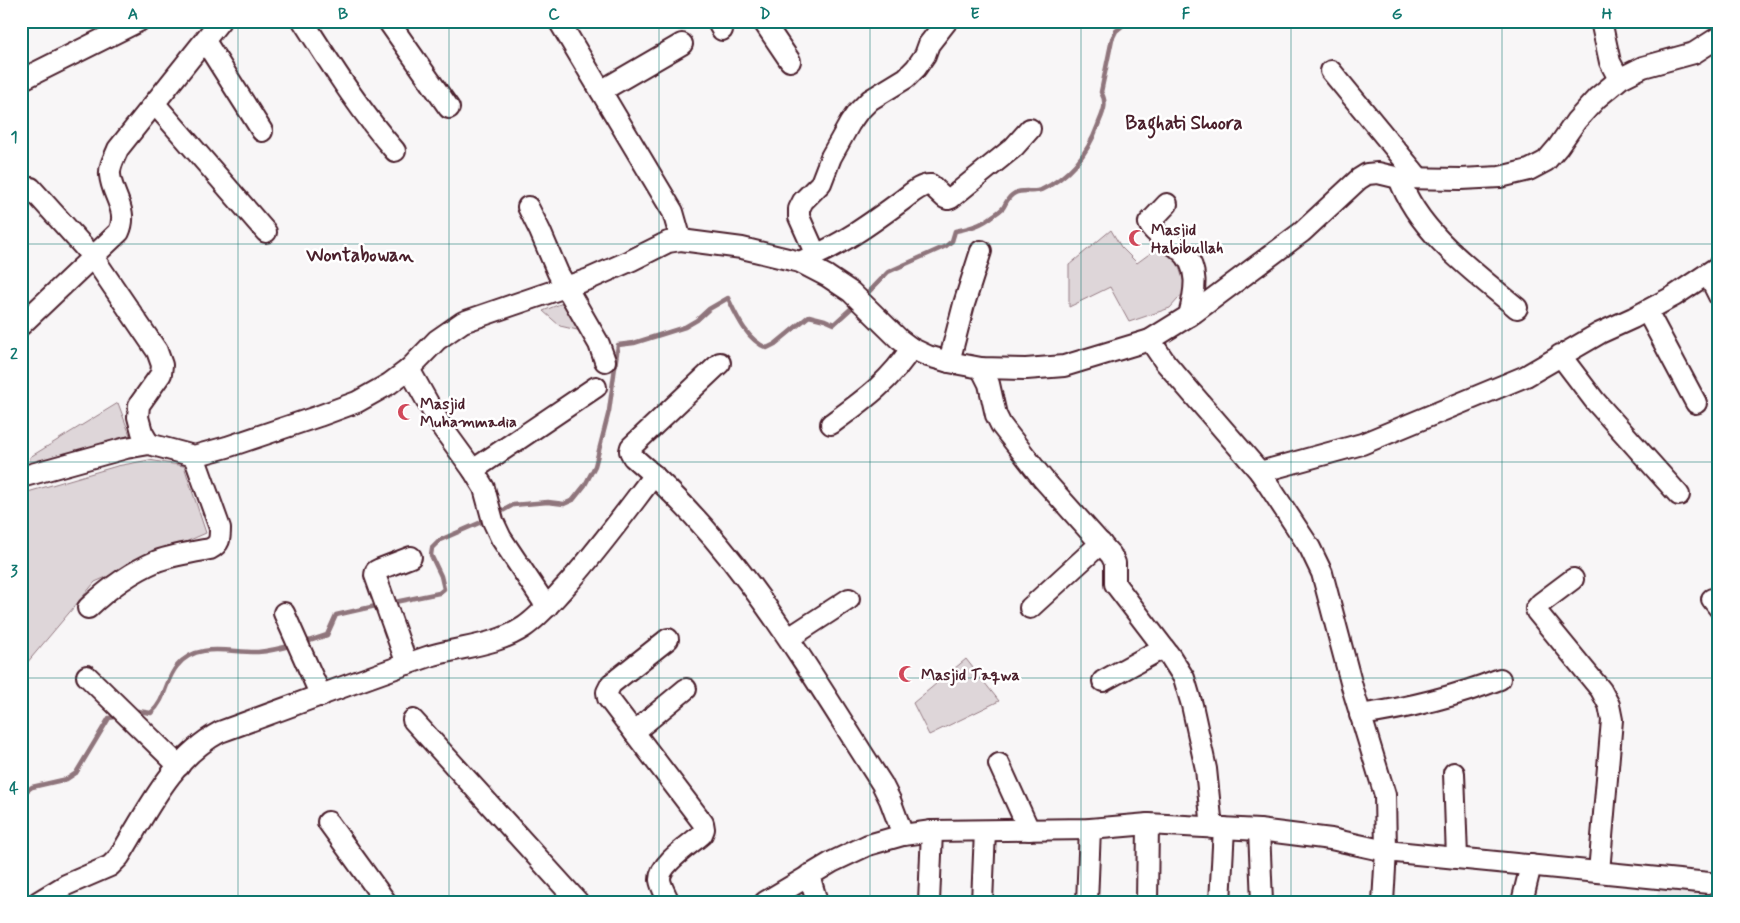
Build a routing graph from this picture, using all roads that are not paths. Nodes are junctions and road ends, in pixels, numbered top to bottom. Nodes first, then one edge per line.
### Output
1 (139, 21) edge
2 (220, 21) edge
3 (302, 21) edge
4 (388, 21) edge
5 (559, 21) edge
6 (763, 21) edge
7 (946, 21) edge
8 (1601, 21) edge
9 (1713, 21) edge
10 (1719, 29) edge
11 (1719, 37) edge
12 (205, 41) junction
13 (682, 44) dead end
14 (790, 61) dead end
15 (1331, 71) dead end
16 (1619, 79) junction
17 (21, 80) edge
18 (601, 91) junction
19 (155, 104) junction
20 (449, 108) dead end
21 (1030, 129) dead end
22 (262, 131) dead end
23 (395, 151) dead end
24 (1399, 178) junction
25 (1419, 178) junction
26 (31, 188) dead end
27 (1167, 204) dead end
28 (528, 207) dead end
29 (266, 232) dead end
30 (681, 240) junction
31 (981, 250) dead end
32 (93, 258) junction
33 (808, 258) junction
34 (1713, 270) edge
35 (566, 285) junction
36 (1719, 296) edge
37 (1517, 308) dead end
38 (1647, 311) junction
39 (1190, 316) junction
40 (21, 325) edge
41 (1150, 340) junction
42 (911, 348) junction
43 (1560, 355) junction
44 (605, 361) dead end
45 (948, 362) junction
46 (720, 363) dead end
47 (981, 368) junction
48 (409, 369) junction
49 (596, 387) dead end
50 (1696, 403) dead end
51 (831, 424) dead end
52 (149, 444) junction
53 (194, 456) junction
54 (473, 470) junction
55 (1260, 472) junction
56 (654, 475) junction
57 (21, 477) edge
58 (1679, 496) dead end
59 (1101, 543) junction
60 (411, 557) dead end
61 (1573, 579) dead end
62 (849, 599) dead end
63 (547, 607) junction
64 (88, 608) dead end
65 (1030, 608) dead end
66 (284, 613) dead end
67 (789, 638) junction
68 (668, 639) dead end
69 (1164, 648) junction
70 (407, 664) junction
71 (87, 676) dead end
72 (1500, 679) dead end
73 (1103, 681) dead end
74 (686, 689) dead end
75 (321, 696) junction
76 (1360, 715) junction
77 (413, 720) dead end
78 (634, 732) junction
79 (999, 764) dead end
80 (179, 766) junction
81 (1454, 773) dead end
82 (328, 822) dead end
83 (1148, 824) junction
84 (1218, 828) junction
85 (1090, 829) junction
86 (1030, 830) junction
87 (1259, 830) junction
88 (932, 831) junction
89 (985, 831) junction
90 (903, 835) junction
91 (1386, 851) junction
92 (1457, 858) junction
93 (1531, 865) junction
94 (1599, 872) junction
95 (809, 875) junction
96 (1719, 884) edge
97 (38, 902) edge
98 (386, 902) edge
99 (578, 902) edge
100 (669, 902) edge
101 (765, 902) edge
102 (817, 902) edge
103 (929, 902) edge
104 (982, 902) edge
105 (1087, 902) edge
106 (1148, 902) edge
107 (1220, 902) edge
108 (1262, 902) edge
109 (1383, 902) edge
110 (1522, 902) edge

1 - 17 street
2 - 12 street
3 - 23 street
4 - 20 street
5 - 18 street
6 - 14 street
7 - 33 street
8 - 16 street
9 - 10 street
11 - 16 street
12 - 19 street
12 - 22 street
13 - 18 street
15 - 25 street
16 - 25 street
18 - 30 street
19 - 29 street
19 - 32 street
21 - 33 street
24 - 25 street
24 - 37 street
24 - 39 street
26 - 32 street
27 - 39 street
28 - 35 street
30 - 33 street
30 - 35 street
31 - 45 street
32 - 40 street
32 - 52 street
33 - 42 street
34 - 36 street
34 - 38 street
35 - 44 street
35 - 48 street
38 - 43 street
38 - 50 street
39 - 41 street
41 - 47 street
41 - 55 street
42 - 45 street
42 - 51 street
43 - 55 street
43 - 58 street
45 - 47 street
46 - 56 street
47 - 59 street
48 - 53 street
48 - 54 street
49 - 54 street
52 - 53 street
52 - 57 street
53 - 64 street
54 - 63 street
55 - 76 street
56 - 63 street
56 - 67 street
59 - 65 street
59 - 69 street
60 - 70 street
61 - 94 street
62 - 67 street
63 - 70 street
66 - 75 street
67 - 90 street
68 - 78 street
69 - 73 street
69 - 84 street
70 - 75 street
71 - 80 street
72 - 76 street
74 - 78 street
75 - 80 street
76 - 91 street
77 - 99 street
78 - 100 street
79 - 86 street
80 - 97 street
81 - 92 street
82 - 98 street
83 - 84 street
83 - 85 street
83 - 106 street
84 - 87 street
84 - 107 street
85 - 86 street
85 - 105 street
86 - 89 street
87 - 91 street
87 - 108 street
88 - 89 street
88 - 90 street
88 - 103 street
89 - 104 street
90 - 95 street
91 - 92 street
91 - 109 street
92 - 93 street
93 - 94 street
93 - 110 street
94 - 96 street
95 - 101 street
95 - 102 street

